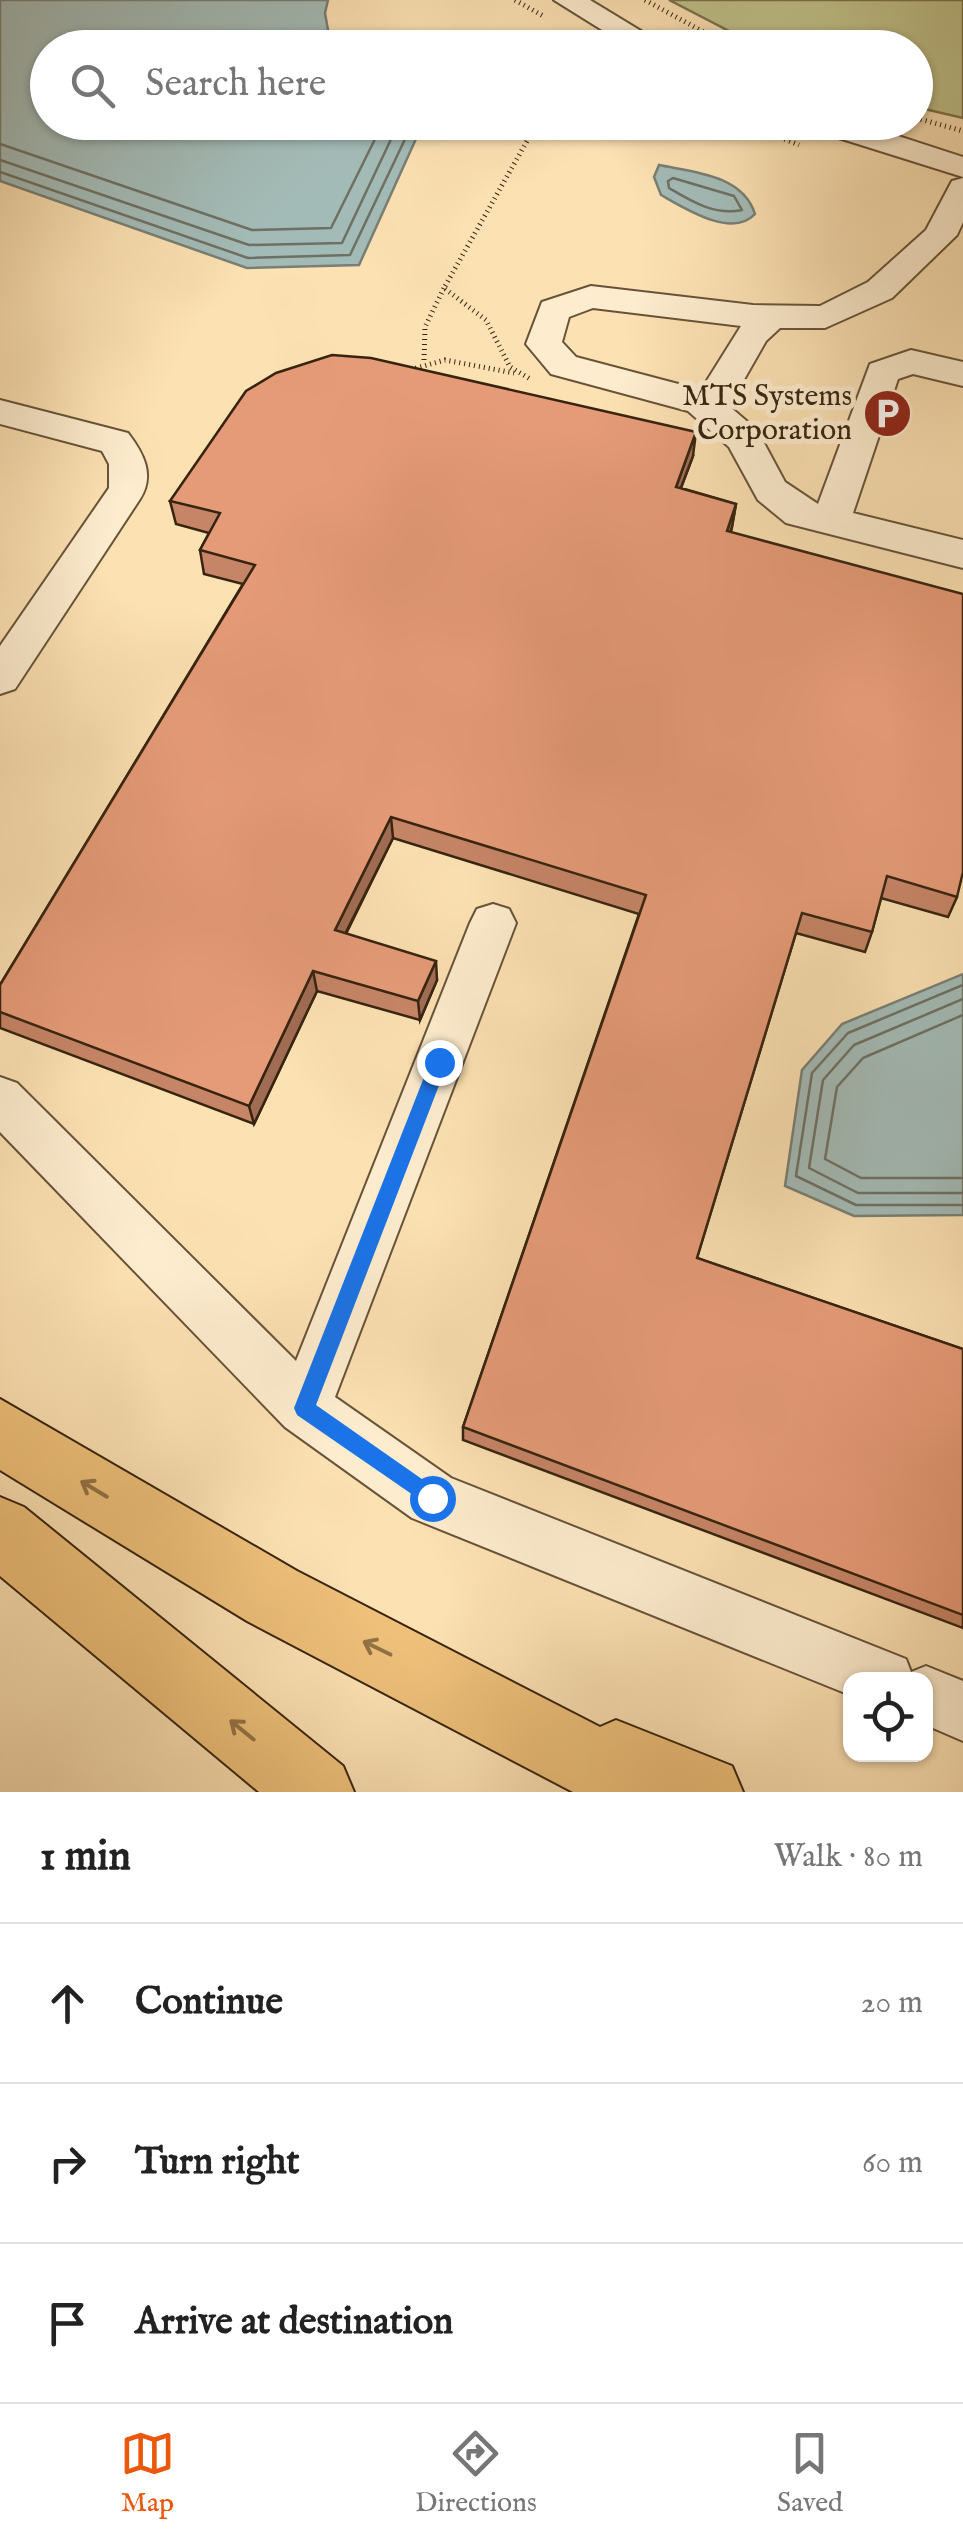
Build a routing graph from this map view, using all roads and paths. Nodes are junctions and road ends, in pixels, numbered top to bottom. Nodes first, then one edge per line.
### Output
1 (568, 0) edge
2 (645, 0) edge
3 (622, 30) edge
4 (700, 30) edge
5 (933, 123) edge
6 (963, 131) edge
7 (528, 140) edge
8 (878, 140) edge
9 (963, 167) edge
10 (963, 188) edge
11 (444, 288) junction
12 (772, 316) junction
13 (424, 360) junction
14 (963, 374) edge
15 (520, 375) junction
16 (400, 378) edge
17 (537, 382) dead end
18 (701, 402) junction
19 (0, 412) edge
20 (831, 520) junction
21 (963, 554) edge
22 (0, 678) edge
23 (493, 922) dead end
24 (0, 1099) edge
25 (304, 1408) junction
26 (0, 1432) edge
27 (0, 1531) edge
28 (866, 1672) edge
29 (434, 1677) junction
30 (933, 1699) edge
31 (963, 1710) edge
32 (317, 1792) edge
33 (649, 1792) edge
34 (706, 1792) edge

1 - 3 street
2 - 4 path
5 - 6 path
7 - 11 path
8 - 9 street
10 - 12 street
11 - 13 path
11 - 15 path
12 - 18 street
12 - 18 street
13 - 15 path
13 - 16 path
14 - 20 street
15 - 17 path
18 - 20 street
19 - 22 street
20 - 21 street
23 - 25 street
24 - 25 street
25 - 28 street
29 -> 26 highway
32 -> 27 highway
29 - 33 highway
29 - 34 highway
30 - 31 street

